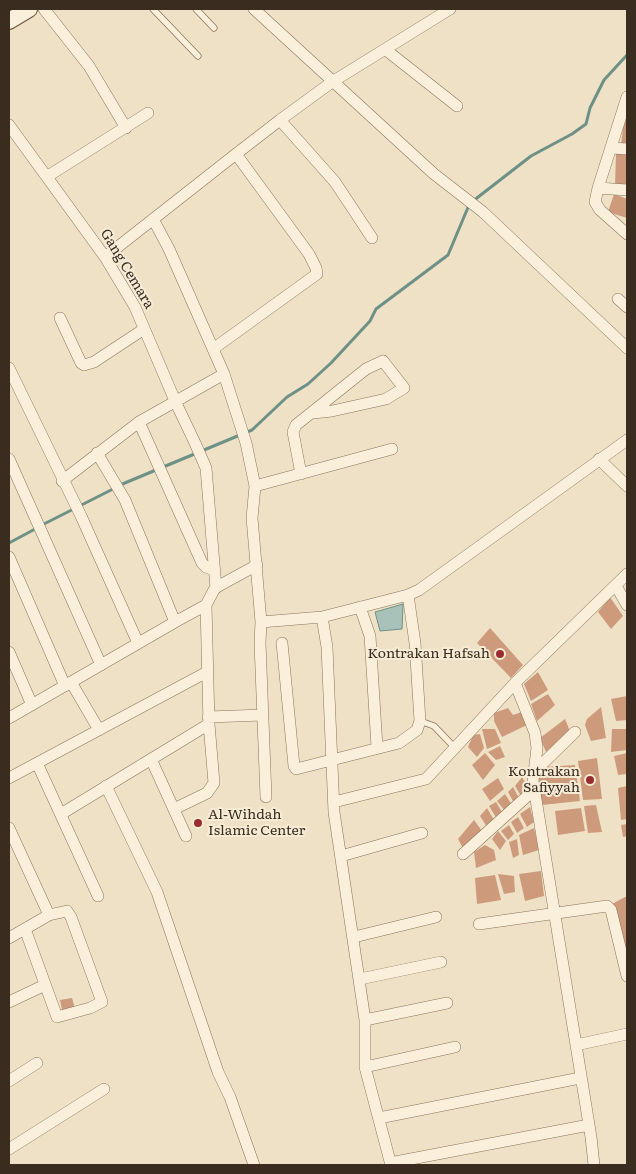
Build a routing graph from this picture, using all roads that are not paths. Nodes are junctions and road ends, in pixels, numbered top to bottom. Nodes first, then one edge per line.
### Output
1 (29, 9) edge
2 (44, 9) edge
3 (153, 9) edge
4 (196, 9) edge
5 (254, 9) edge
6 (450, 9) edge
7 (9, 21) edge
8 (214, 28) dead end
9 (386, 50) junction
10 (198, 56) dead end
11 (332, 82) junction
12 (627, 97) edge
13 (457, 106) dead end
14 (148, 113) dead end
15 (280, 120) junction
16 (9, 125) edge
17 (126, 128) junction
18 (612, 148) junction
19 (627, 148) edge
20 (236, 154) junction
21 (48, 176) junction
22 (598, 188) junction
23 (627, 190) edge
24 (152, 219) junction
25 (627, 234) edge
26 (372, 238) dead end
27 (105, 257) junction
28 (618, 299) dead end
29 (627, 307) edge
30 (60, 318) dead end
31 (144, 329) junction
32 (627, 348) edge
33 (213, 349) junction
34 (9, 368) edge
35 (224, 374) junction
36 (176, 403) junction
37 (313, 413) junction
38 (139, 422) junction
39 (627, 440) edge
40 (392, 449) dead end
41 (97, 452) junction
42 (9, 459) edge
43 (599, 459) junction
44 (301, 474) junction
45 (62, 481) junction
46 (256, 486) junction
47 (627, 486) edge
48 (9, 557) edge
49 (257, 565) junction
50 (214, 570) junction
51 (627, 574) edge
52 (616, 586) junction
53 (216, 588) junction
54 (408, 595) junction
55 (206, 605) junction
56 (627, 605) edge
57 (360, 607) junction
58 (322, 617) junction
59 (175, 622) junction
60 (261, 622) junction
61 (138, 643) junction
62 (282, 643) dead end
63 (9, 652) edge
64 (101, 665) junction
65 (207, 672) junction
66 (515, 683) junction
67 (68, 684) junction
68 (32, 704) junction
69 (263, 715) junction
70 (9, 718) edge
71 (208, 720) junction
72 (420, 721) junction
73 (99, 730) junction
74 (575, 732) dead end
75 (377, 747) junction
76 (455, 748) junction
77 (151, 759) junction
78 (332, 761) junction
79 (37, 763) junction
80 (532, 775) junction
81 (9, 778) edge
82 (106, 786) junction
83 (534, 790) junction
84 (266, 797) dead end
85 (334, 802) junction
86 (174, 809) junction
87 (60, 814) junction
88 (9, 828) edge
89 (422, 833) dead end
90 (186, 836) dead end
91 (463, 854) dead end
92 (341, 856) junction
93 (98, 896) dead end
94 (49, 915) junction
95 (555, 915) junction
96 (436, 917) dead end
97 (479, 924) dead end
98 (25, 929) junction
99 (354, 937) junction
100 (9, 938) edge
101 (441, 962) dead end
102 (627, 976) edge
103 (360, 979) junction
104 (45, 985) junction
105 (9, 1002) edge
106 (447, 1003) dead end
107 (366, 1020) junction
108 (627, 1034) edge
109 (576, 1045) junction
110 (455, 1047) dead end
111 (36, 1063) dead end
112 (365, 1067) junction
113 (580, 1078) junction
114 (9, 1081) edge
115 (104, 1089) dead end
116 (379, 1118) junction
117 (589, 1125) junction
118 (9, 1149) edge
119 (390, 1164) edge
120 (254, 1165) edge
121 (594, 1165) edge

1 - 7 main road
2 - 17 street
3 - 10 lane
4 - 8 lane
5 - 11 street
6 - 9 street
9 - 11 street
9 - 13 street
11 - 15 street
11 - 32 street
12 - 18 street
14 - 17 street
15 - 20 street
15 - 26 street
16 - 21 street, Gang Cemara
17 - 21 street
18 - 19 street
18 - 22 street
20 - 24 street
20 - 33 street
21 - 27 street, Gang Cemara
22 - 23 street
22 - 25 street
24 - 27 street
24 - 33 street
27 - 31 street, Gang Cemara
28 - 29 street
30 - 31 street
31 - 36 street, Gang Cemara
33 - 35 street
34 - 45 street
35 - 36 street
35 - 46 street
36 - 38 street
36 - 50 street, Gang Cemara
37 - 37 street
37 - 44 street
38 - 41 street
38 - 50 street
39 - 43 street
40 - 44 street
41 - 45 street
41 - 59 street
42 - 64 street
43 - 47 street
43 - 54 street
44 - 46 street
45 - 61 street
46 - 49 street
48 - 67 street
49 - 53 street
49 - 60 street
50 - 53 street, Gang Cemara
51 - 52 street
52 - 56 street
52 - 66 street
53 - 55 street
54 - 57 street
54 - 72 street
55 - 59 street
55 - 65 street
57 - 58 street
57 - 75 street
58 - 60 street
58 - 78 street
59 - 61 street
60 - 69 street
61 - 64 street
62 - 78 street
63 - 68 street
64 - 67 street
65 - 71 street
65 - 73 street
66 - 76 street
66 - 80 street
67 - 68 street
67 - 73 street
68 - 70 street
69 - 71 street
69 - 84 street
71 - 77 street
71 - 86 street
72 - 75 street
72 - 76 lane
73 - 79 street
74 - 80 street
75 - 78 street
76 - 85 street
77 - 82 street
77 - 86 street
78 - 85 street
79 - 81 street
79 - 87 street
80 - 83 street
82 - 87 street
82 - 120 street
83 - 91 street
83 - 95 street
85 - 92 street
86 - 90 street
87 - 93 street
88 - 94 street
89 - 92 street
92 - 99 street
94 - 98 street
94 - 104 street
95 - 97 street
95 - 102 street
95 - 109 street
96 - 99 street
98 - 100 street
98 - 104 street
99 - 103 street
101 - 103 street
103 - 107 street
104 - 105 street
106 - 107 street
107 - 112 street
108 - 109 street
109 - 113 street
110 - 112 street
111 - 114 street
112 - 116 street
113 - 116 street
113 - 117 street
115 - 118 street
116 - 119 street
117 - 119 street
117 - 121 street

